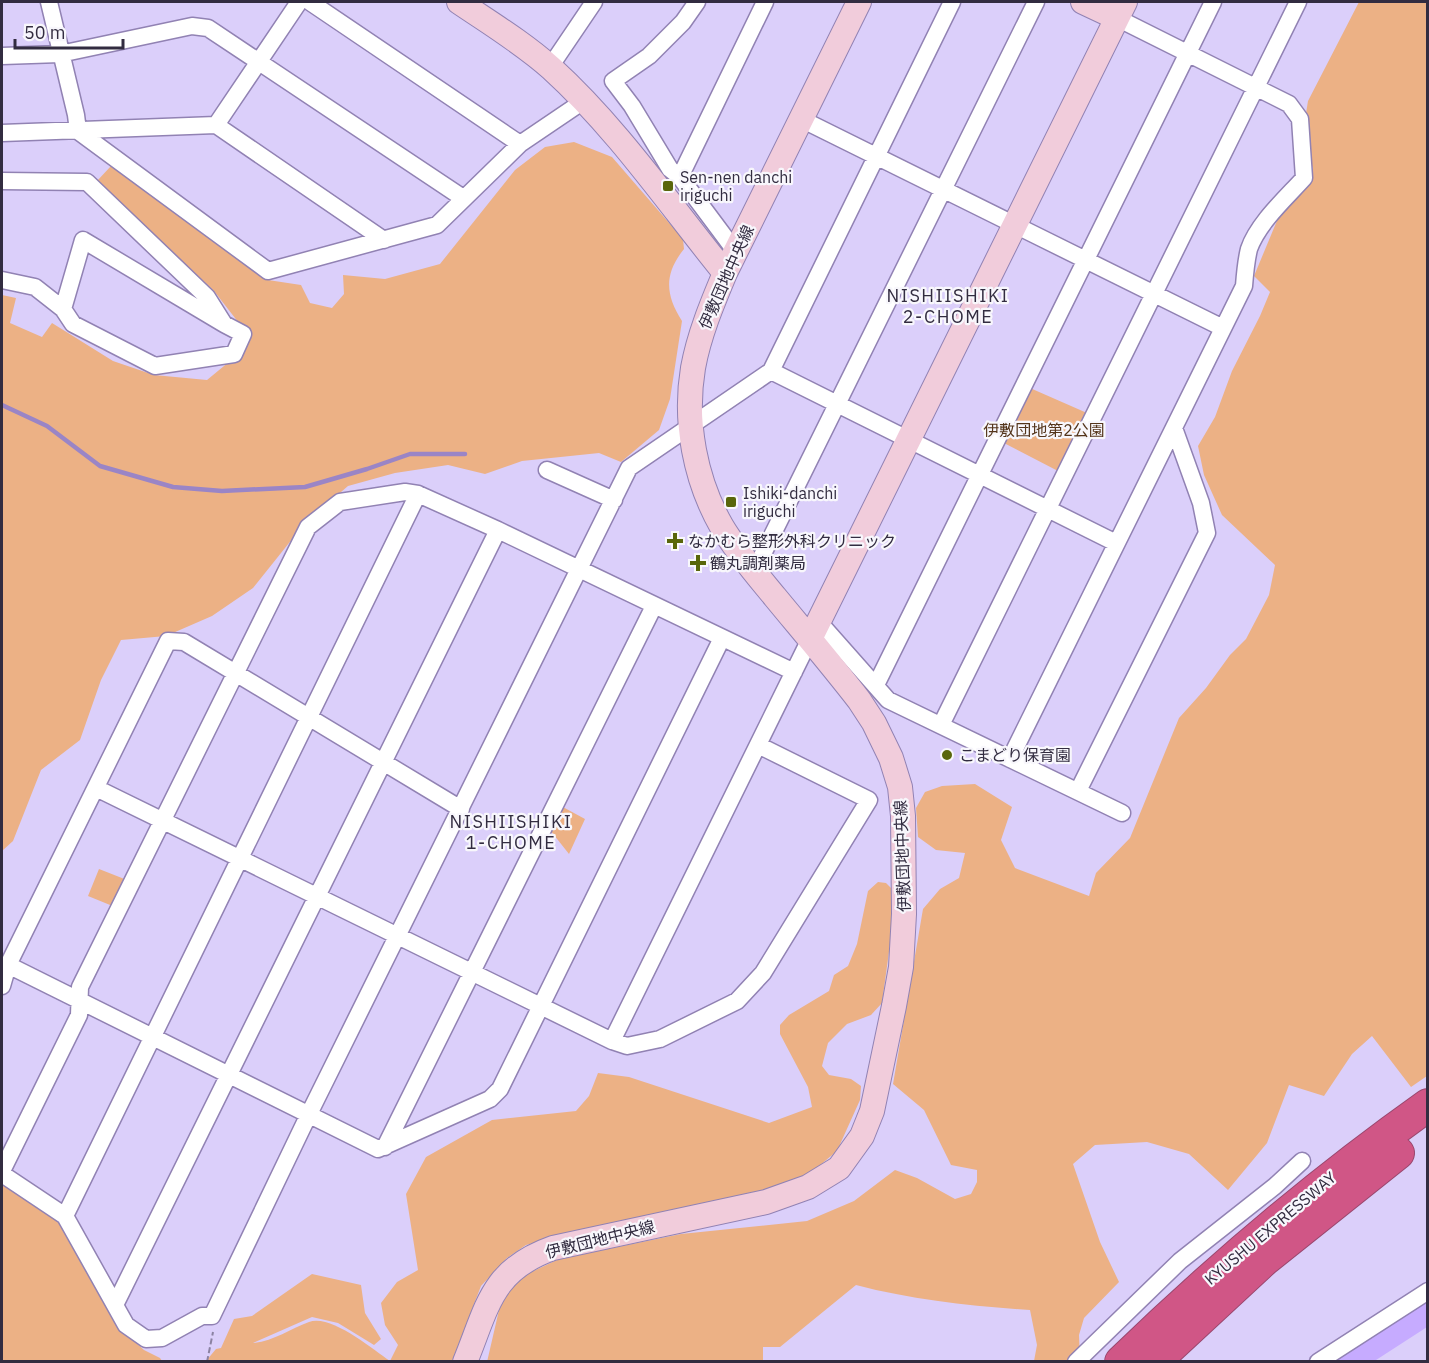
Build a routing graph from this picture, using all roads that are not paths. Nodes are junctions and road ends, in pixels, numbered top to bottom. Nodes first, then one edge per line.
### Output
1 (49, 2) edge
2 (299, 2) edge
3 (310, 2) edge
4 (459, 2) edge
5 (594, 2) edge
6 (697, 2) edge
7 (765, 2) edge
8 (859, 2) edge
9 (952, 2) edge
10 (1036, 2) edge
11 (1083, 2) edge
12 (1213, 2) edge
13 (1298, 2) edge
14 (1121, 10) edge
15 (60, 54) junction
16 (1188, 54) junction
17 (2, 56) edge
18 (259, 62) junction
19 (550, 67) junction
20 (1256, 88) junction
21 (585, 100) junction
22 (801, 118) junction
23 (216, 125) junction
24 (78, 131) junction
25 (2, 133) edge
26 (520, 144) junction
27 (875, 155) junction
28 (680, 177) junction
29 (2, 181) edge
30 (943, 189) junction
31 (463, 198) junction
32 (1015, 223) junction
33 (384, 240) junction
34 (1086, 259) junction
35 (730, 262) junction
36 (2, 280) edge
37 (1155, 294) junction
38 (63, 309) junction
39 (224, 324) junction
40 (1223, 328) junction
41 (771, 371) junction
42 (838, 404) junction
43 (690, 427) junction
44 (1174, 428) junction
45 (909, 440) junction
46 (547, 470) dead end
47 (980, 475) junction
48 (418, 494) junction
49 (614, 500) junction
50 (1048, 509) junction
51 (498, 530) junction
52 (1116, 543) junction
53 (579, 569) junction
54 (754, 572) junction
55 (654, 606) junction
56 (815, 630) junction
57 (722, 638) junction
58 (794, 672) junction
59 (236, 673) junction
60 (876, 685) junction
61 (310, 718) junction
62 (941, 725) junction
63 (758, 746) junction
64 (1010, 759) junction
65 (384, 762) junction
66 (96, 788) junction
67 (1078, 791) junction
68 (461, 809) junction
69 (1122, 813) dead end
70 (163, 821) junction
71 (239, 859) junction
72 (318, 897) junction
73 (398, 937) junction
74 (8, 965) junction
75 (472, 973) junction
76 (2, 986) edge
77 (80, 1001) junction
78 (540, 1007) junction
79 (152, 1037) junction
80 (612, 1041) junction
81 (229, 1075) junction
82 (1428, 1105) edge
83 (309, 1114) junction
84 (1428, 1131) edge
85 (385, 1147) junction
86 (1302, 1161) dead end
87 (2, 1173) edge
88 (65, 1216) junction
89 (1428, 1291) edge
90 (115, 1305) junction
91 (465, 1362) edge
92 (1076, 1362) edge
93 (1120, 1362) edge
94 (1154, 1362) edge
95 (1318, 1362) edge

1 - 15 street
2 - 18 street
3 - 26 street
4 - 19 street
5 - 19 street
6 - 28 street
7 - 28 street
8 - 22 street, 伊敷団地中央線
9 - 27 street
10 - 30 street
11 - 14 street
12 - 16 street
13 - 20 street
14 - 16 street
14 - 32 street
15 - 17 street
15 - 18 street
15 - 24 street
16 - 20 street
16 - 34 street
18 - 23 street
18 - 31 street
19 - 21 street
20 - 37 street
20 - 40 street
21 - 26 street
21 - 35 street
22 - 27 street
22 - 35 street, 伊敷団地中央線
23 - 24 street
23 - 33 street
24 - 25 street
24 - 33 street
26 - 31 street
27 - 30 street
27 - 41 street
28 - 35 street
29 - 39 street
30 - 32 street
30 - 42 street
31 - 33 street
32 - 34 street
32 - 45 street
34 - 37 street
34 - 47 street
35 - 43 street, 伊敷団地中央線
36 - 38 street
37 - 40 street
37 - 50 street
38 - 39 street
38 - 39 street
40 - 44 street
41 - 42 street
41 - 43 street
42 - 45 street
42 - 54 street
43 - 49 street
43 - 54 street, 伊敷団地中央線
44 - 52 street
44 - 67 street
45 - 47 street
45 - 56 street
46 - 49 street
47 - 50 street
47 - 60 street
48 - 51 street
48 - 59 street
48 - 61 street
49 - 53 street
50 - 52 street
50 - 62 street
51 - 53 street
51 - 65 street
52 - 64 street
53 - 55 street
53 - 68 street
54 - 56 street, 伊敷団地中央線
55 - 57 street
55 - 75 street
56 - 58 street
56 - 60 street
56 - 91 street, 伊敷団地中央線
57 - 58 street
57 - 78 street
58 - 63 street
59 - 61 street
59 - 66 street
59 - 70 street
60 - 62 street
61 - 65 street
61 - 71 street
62 - 64 street
63 - 80 street
63 - 80 street
64 - 67 street
65 - 68 street
65 - 72 street
66 - 70 street
66 - 74 street
67 - 69 street
68 - 73 street
70 - 71 street
70 - 77 street
71 - 72 street
71 - 79 street
72 - 73 street
72 - 81 street
73 - 75 street
73 - 83 street
74 - 76 street
74 - 77 street
75 - 78 street
75 - 85 street
77 - 79 street
77 - 87 street
78 - 80 street
78 - 85 street
79 - 81 street
79 - 88 street
81 - 83 street
81 - 90 street
82 - 93 highway, KYUSHU EXPRESSWAY
83 - 85 street
83 - 90 street
84 - 94 highway, KYUSHU EXPRESSWAY
86 - 92 street
87 - 88 street
88 - 90 street
89 - 95 street

